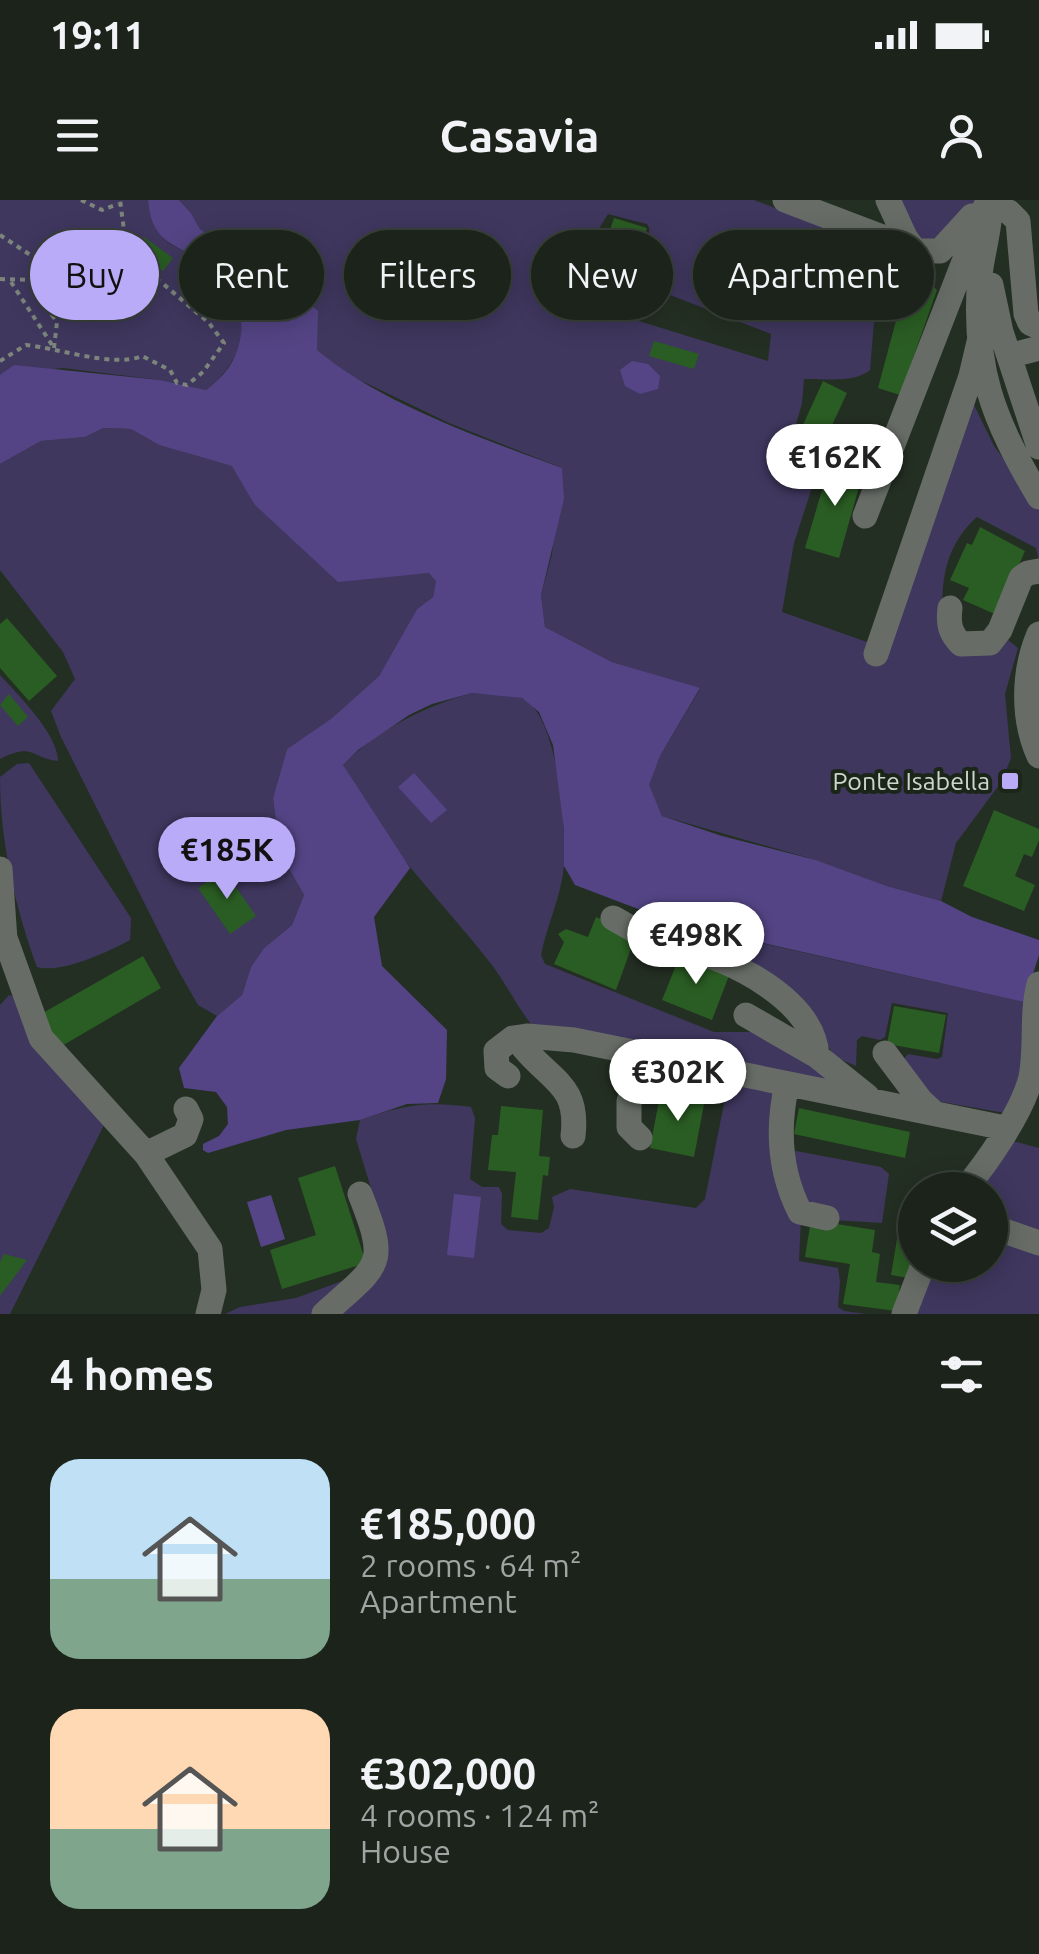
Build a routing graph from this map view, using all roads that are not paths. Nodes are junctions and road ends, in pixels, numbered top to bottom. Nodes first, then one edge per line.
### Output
1 (785, 200) edge
2 (888, 200) edge
3 (989, 201) edge
4 (862, 230) edge
5 (902, 230) edge
6 (987, 242) junction
7 (934, 250) edge
8 (1039, 327) edge
9 (980, 338) junction
10 (1039, 348) edge
11 (1009, 356) junction
12 (1039, 447) edge
13 (1039, 497) edge
14 (865, 516) dead end
15 (1039, 572) edge
16 (950, 608) dead end
17 (1039, 634) edge
18 (876, 654) dead end
19 (1039, 756) edge
20 (0, 869) edge
21 (613, 918) dead end
22 (3, 932) edge
23 (15, 968) junction
24 (1039, 984) edge
25 (0, 993) edge
26 (746, 1016) dead end
27 (528, 1036) junction
28 (885, 1053) dead end
29 (817, 1056) junction
30 (656, 1058) junction
31 (508, 1076) dead end
32 (787, 1084) junction
33 (870, 1099) junction
34 (186, 1110) dead end
35 (933, 1112) junction
36 (1005, 1128) junction
37 (572, 1136) dead end
38 (640, 1138) dead end
39 (146, 1154) junction
40 (990, 1158) junction
41 (979, 1172) edge
42 (987, 1172) edge
43 (360, 1194) dead end
44 (826, 1218) dead end
45 (1008, 1232) edge
46 (1039, 1243) edge
47 (916, 1282) edge
48 (208, 1314) edge
49 (324, 1314) edge
50 (904, 1314) edge

1 - 4 street
2 - 5 street
3 - 6 street
3 - 7 street
3 - 8 street
3 - 14 street
6 - 9 street
6 - 11 street
9 - 13 street
9 - 18 street
10 - 11 street
11 - 12 street
15 - 16 street
17 - 19 street
20 - 22 street
21 - 29 street
22 - 23 street
23 - 25 street
23 - 39 street
24 - 36 street
26 - 29 street
27 - 30 street
27 - 31 street
27 - 37 street
28 - 35 street
29 - 33 street
30 - 32 street
30 - 38 street
32 - 33 street
32 - 44 street
33 - 35 street
34 - 39 street
35 - 36 street
36 - 40 street
39 - 48 street
40 - 41 street
40 - 42 street
43 - 49 street
45 - 46 street
47 - 50 street

